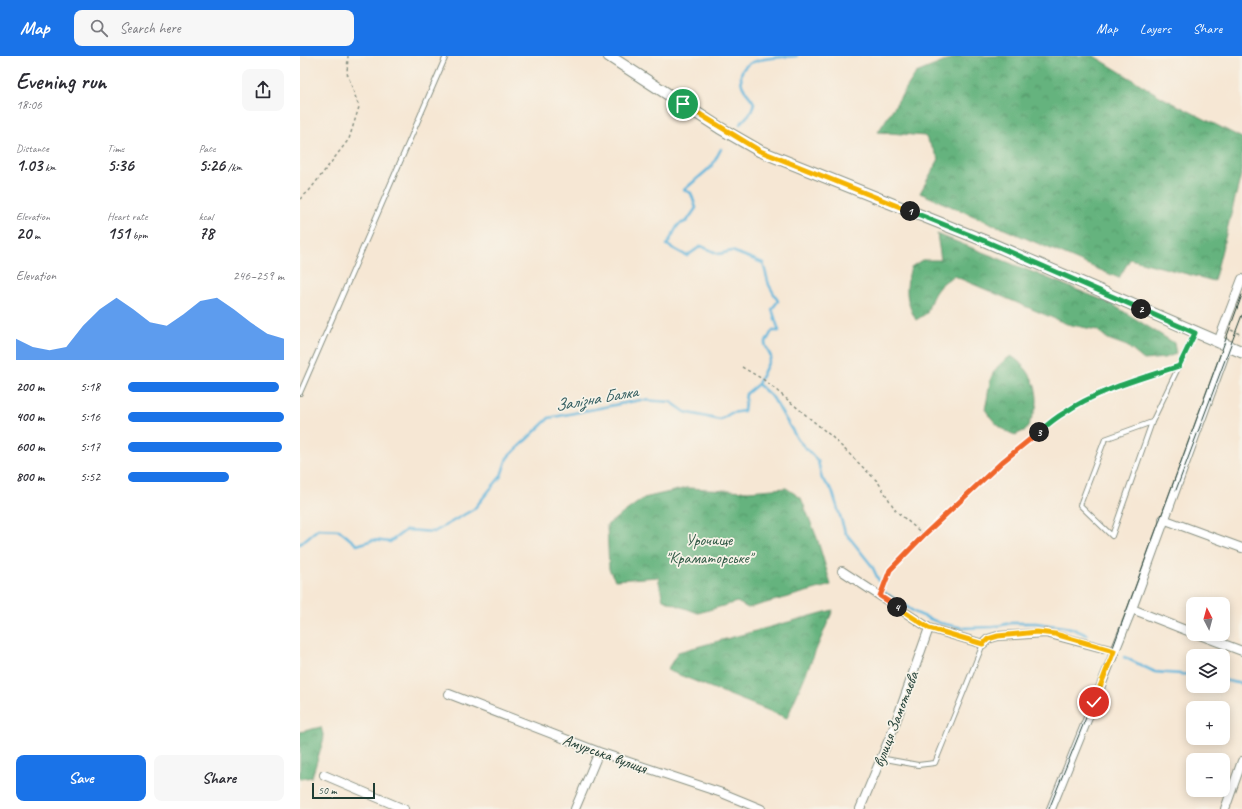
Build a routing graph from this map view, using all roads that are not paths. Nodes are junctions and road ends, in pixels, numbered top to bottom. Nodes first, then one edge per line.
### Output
1 (446, 56) edge
2 (609, 56) edge
3 (1242, 279) edge
4 (1195, 333) junction
5 (1223, 344) junction
6 (1242, 352) edge
7 (300, 393) edge
8 (1152, 422) junction
9 (1163, 519) junction
10 (1242, 548) edge
11 (842, 571) dead end
12 (1132, 609) junction
13 (929, 628) junction
14 (1186, 629) edge
15 (1216, 641) edge
16 (983, 644) junction
17 (1114, 651) junction
18 (1242, 651) edge
19 (449, 694) dead end
20 (599, 752) junction
21 (880, 758) junction
22 (1242, 761) edge
23 (324, 775) dead end
24 (404, 809) edge
25 (575, 809) edge
26 (761, 809) edge
27 (860, 809) edge
28 (1051, 809) edge
29 (1225, 809) edge

1 - 7 lane
2 - 4 street
3 - 5 street
4 - 5 street
4 - 8 lane
5 - 6 street
5 - 9 street
8 - 8 lane
9 - 10 street
9 - 12 street
11 - 13 street
12 - 14 street
12 - 17 street
13 - 16 street
13 - 21 street, вулиця Замотаєва
15 - 18 street
16 - 17 street
16 - 21 lane
17 - 28 street
19 - 20 street, Амурська вулиця
20 - 25 street
20 - 26 street, Амурська вулиця
21 - 27 street, вулиця Замотаєва
22 - 29 street
23 - 24 street

